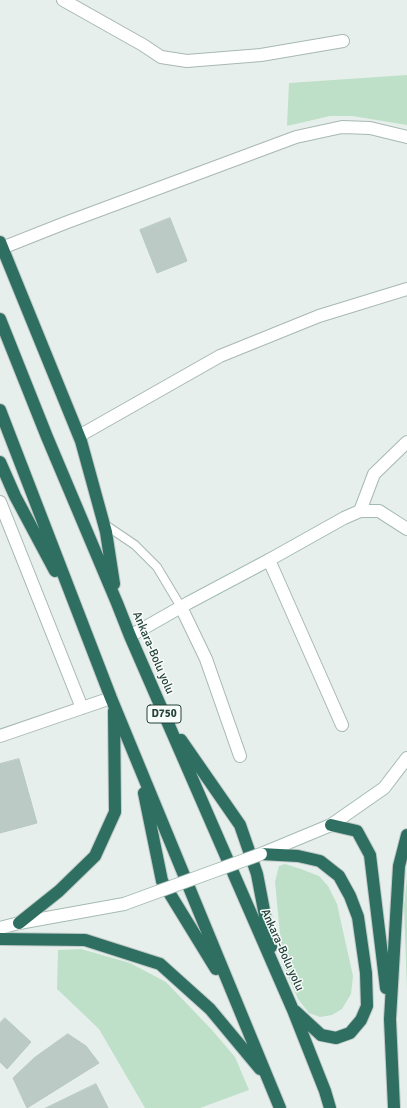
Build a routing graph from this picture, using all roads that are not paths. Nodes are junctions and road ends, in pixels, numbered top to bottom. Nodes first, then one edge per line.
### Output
1 (63, 0) edge
2 (343, 41) dead end
3 (407, 137) edge
4 (1, 245) edge
5 (407, 289) edge
6 (0, 319) edge
7 (0, 410) edge
8 (79, 436) junction
9 (407, 442) edge
10 (0, 462) edge
11 (15, 496) junction
12 (0, 502) edge
13 (360, 511) junction
14 (104, 524) junction
15 (407, 529) edge
16 (269, 560) junction
17 (117, 603) junction
18 (181, 607) junction
19 (80, 619) junction
20 (130, 636) junction
21 (112, 701) junction
22 (82, 708) junction
23 (165, 718) junction
24 (342, 726) dead end
25 (0, 736) edge
26 (240, 756) dead end
27 (407, 758) edge
28 (139, 766) junction
29 (331, 825) junction
30 (407, 835) edge
31 (261, 854) junction
32 (19, 922) junction
33 (0, 928) edge
34 (0, 939) edge
35 (274, 967) junction
36 (235, 999) junction
37 (293, 1010) junction
38 (390, 1019) junction
39 (267, 1077) junction
40 (280, 1108) edge
41 (330, 1108) edge
42 (394, 1108) edge

1 - 2 street
3 - 4 street
4 - 8 highway
5 - 8 street
6 - 17 highway, Ankara-Bolu yolu / D750
7 - 19 highway
8 - 14 highway
9 - 13 street
10 - 11 highway
11 - 12 street
11 - 19 highway
12 - 22 street
13 - 15 street
13 - 16 street
14 - 17 highway
14 - 18 lane
16 - 18 street
16 - 24 street
17 - 20 highway, Ankara-Bolu yolu / D750
18 - 20 street
18 - 26 street
19 - 21 highway
20 - 23 highway, Ankara-Bolu yolu / D750
21 - 22 street
21 - 28 highway
21 - 32 highway
22 - 25 street
23 - 35 highway, Ankara-Bolu yolu / D750
23 - 35 highway
27 - 29 street
28 - 36 highway
28 - 36 highway
29 - 31 street
29 - 38 highway
30 - 38 highway
31 - 32 street, bridge
31 - 37 highway
32 - 33 street
34 - 39 highway
35 - 37 highway, Ankara-Bolu yolu / D750
36 - 39 highway
37 - 41 highway, Ankara-Bolu yolu / D750
38 - 42 highway
39 - 40 highway

